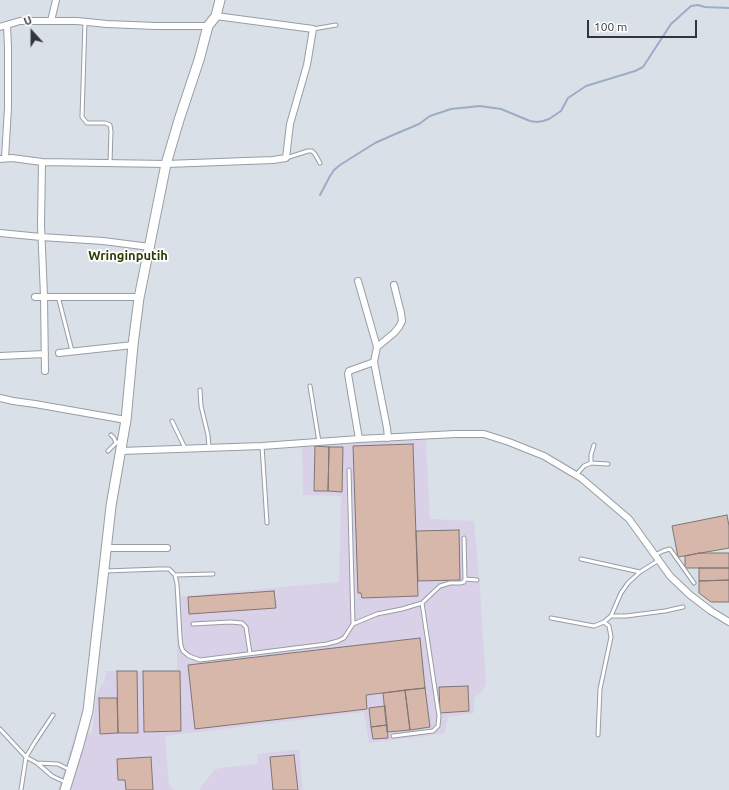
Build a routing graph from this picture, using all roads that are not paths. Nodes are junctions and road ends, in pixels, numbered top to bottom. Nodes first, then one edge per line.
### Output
1 (56, 0) edge
2 (220, 0) edge
3 (216, 16) junction
4 (51, 20) junction
5 (85, 22) junction
6 (336, 25) dead end
7 (3, 26) edge
8 (208, 26) junction
9 (313, 29) junction
10 (286, 158) junction
11 (3, 159) edge
12 (42, 162) junction
13 (110, 163) junction
14 (320, 163) dead end
15 (166, 164) junction
16 (0, 233) edge
17 (41, 237) junction
18 (150, 247) junction
19 (358, 281) dead end
20 (394, 285) dead end
21 (44, 296) junction
22 (58, 296) junction
23 (35, 297) dead end
24 (139, 298) junction
25 (133, 346) junction
26 (377, 347) junction
27 (72, 352) junction
28 (59, 353) dead end
29 (45, 354) junction
30 (0, 356) edge
31 (374, 362) junction
32 (45, 371) dead end
33 (310, 386) dead end
34 (200, 390) dead end
35 (0, 398) edge
36 (126, 420) junction
37 (172, 421) dead end
38 (111, 436) dead end
39 (388, 438) junction
40 (359, 439) junction
41 (319, 442) junction
42 (119, 445) junction
43 (594, 445) dead end
44 (262, 446) junction
45 (209, 447) junction
46 (185, 448) junction
47 (108, 451) dead end
48 (591, 463) junction
49 (608, 464) dead end
50 (349, 470) dead end
51 (576, 475) junction
52 (267, 523) dead end
53 (464, 538) dead end
54 (106, 548) junction
55 (167, 548) dead end
56 (657, 558) junction
57 (581, 559) dead end
58 (104, 572) junction
59 (640, 572) junction
60 (213, 574) dead end
61 (175, 575) junction
62 (465, 579) junction
63 (477, 580) dead end
64 (694, 583) dead end
65 (422, 603) junction
66 (683, 607) dead end
67 (611, 616) junction
68 (551, 618) dead end
69 (604, 622) junction
70 (729, 622) edge
71 (193, 624) dead end
72 (352, 624) junction
73 (250, 653) junction
74 (53, 715) dead end
75 (0, 729) edge
76 (598, 735) dead end
77 (393, 736) dead end
78 (26, 758) junction
79 (37, 763) junction
80 (71, 770) junction
81 (66, 787) edge
82 (21, 790) edge

1 - 4 street
2 - 3 main road
3 - 8 main road
3 - 9 street
4 - 5 street
4 - 7 street
5 - 8 street
5 - 13 lane
6 - 9 lane
7 - 11 street
8 - 15 main road
9 - 10 street
10 - 14 lane
10 - 15 street
11 - 12 street
12 - 13 street
12 - 17 street
13 - 15 street
15 - 18 main road
16 - 17 street
17 - 18 street
17 - 21 street
18 - 24 main road
19 - 26 street
20 - 26 street
21 - 22 street
21 - 23 street
21 - 29 street
22 - 24 street
22 - 27 lane
24 - 25 main road
25 - 27 street
25 - 36 main road
26 - 31 street
27 - 28 street
29 - 30 street
29 - 32 street
31 - 39 street
31 - 40 street
33 - 41 lane
34 - 45 lane
35 - 36 street
36 - 42 main road
37 - 46 lane
38 - 42 lane
39 - 40 street
39 - 51 street
40 - 41 street
41 - 44 street
42 - 46 street
42 - 47 lane
42 - 54 main road
43 - 48 lane
44 - 45 street
44 - 52 lane
45 - 46 street
48 - 49 lane
48 - 51 lane
50 - 72 lane
51 - 56 street
53 - 62 lane
54 - 55 street
54 - 58 main road
56 - 59 lane
56 - 64 lane
56 - 70 street
57 - 59 lane
58 - 61 lane
58 - 80 main road
59 - 67 lane
60 - 61 lane
61 - 73 lane
62 - 63 lane
62 - 65 lane
65 - 72 lane
65 - 77 lane
66 - 67 lane
67 - 69 lane
68 - 69 lane
69 - 76 lane
71 - 73 lane
72 - 73 lane
74 - 78 lane
75 - 78 lane
78 - 79 lane
78 - 82 lane
79 - 80 lane
79 - 81 lane
80 - 81 main road

